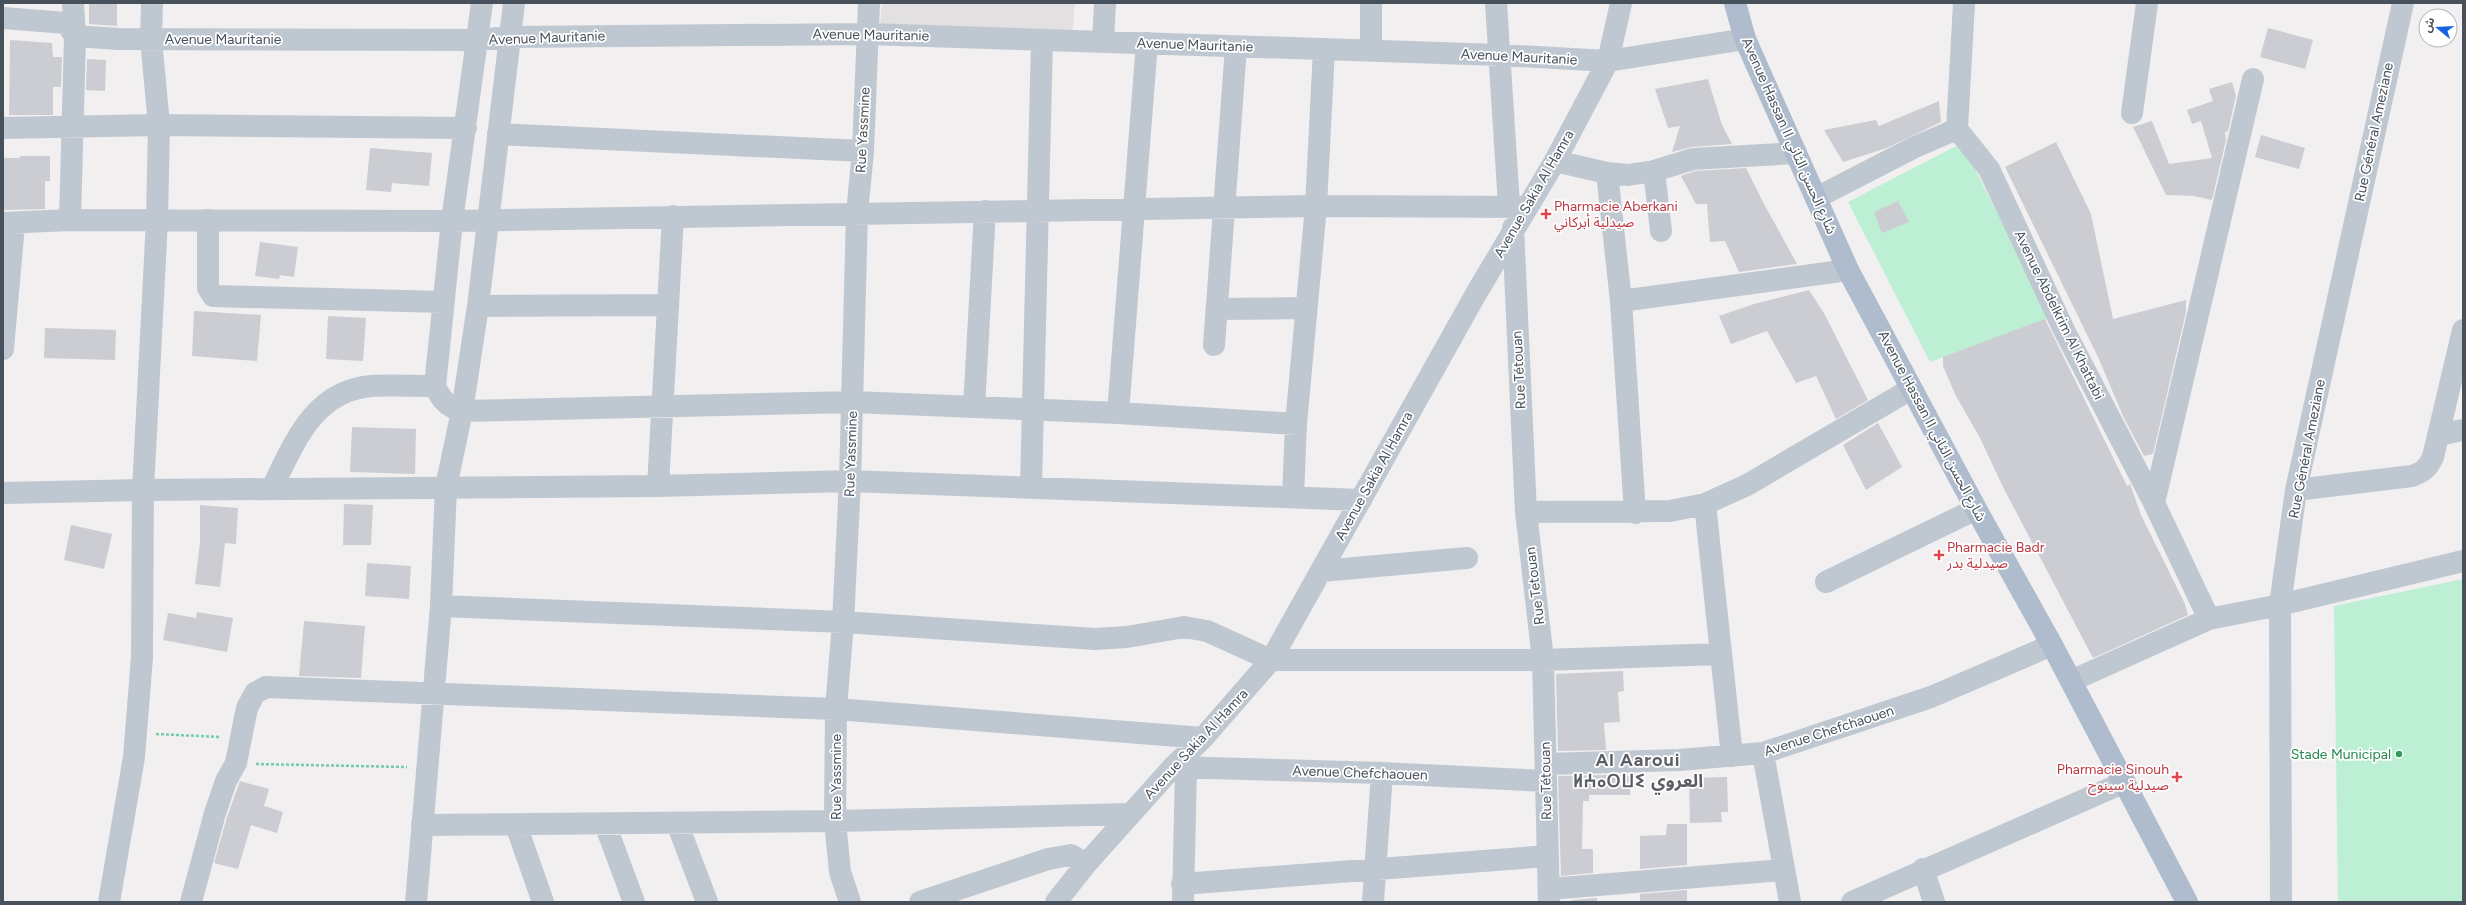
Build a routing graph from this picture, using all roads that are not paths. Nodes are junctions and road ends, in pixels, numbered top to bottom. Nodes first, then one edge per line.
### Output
1 (73, 3) edge
2 (152, 3) edge
3 (482, 3) edge
4 (514, 3) edge
5 (869, 3) edge
6 (1105, 3) edge
7 (1371, 3) edge
8 (1496, 3) edge
9 (1621, 3) edge
10 (1735, 3) edge
11 (1964, 3) edge
12 (2147, 3) edge
13 (2403, 3) edge
14 (3, 18) edge
15 (868, 34) junction
16 (75, 36) junction
17 (510, 37) junction
18 (150, 39) junction
19 (1745, 39) junction
20 (476, 40) junction
21 (1042, 40) junction
22 (1103, 42) junction
23 (1146, 43) junction
24 (1236, 46) junction
25 (1324, 50) junction
26 (1372, 51) junction
27 (1500, 55) junction
28 (1608, 61) junction
29 (2253, 79) dead end
30 (2132, 113) dead end
31 (159, 125) junction
32 (72, 126) junction
33 (3, 128) edge
34 (466, 128) junction
35 (1957, 129) junction
36 (498, 134) junction
37 (863, 151) junction
38 (1796, 153) junction
39 (1555, 161) junction
40 (1654, 171) junction
41 (1607, 173) junction
42 (1816, 198) junction
43 (1316, 206) junction
44 (1518, 206) junction
45 (1225, 209) junction
46 (1039, 210) junction
47 (1134, 210) junction
48 (985, 211) junction
49 (857, 213) junction
50 (673, 216) junction
51 (70, 220) junction
52 (157, 220) junction
53 (208, 220) junction
54 (486, 220) junction
55 (452, 221) junction
56 (8, 224) edge
57 (1513, 228) junction
58 (1661, 231) dead end
59 (1848, 270) junction
60 (1621, 301) junction
61 (444, 302) junction
62 (667, 305) junction
63 (478, 306) junction
64 (1306, 308) junction
65 (1217, 309) junction
66 (2463, 333) edge
67 (1214, 345) dead end
68 (3, 349) edge
69 (435, 386) junction
70 (1911, 389) junction
71 (853, 402) junction
72 (661, 407) junction
73 (974, 407) junction
74 (1034, 409) junction
75 (462, 411) junction
76 (1118, 413) junction
77 (1296, 424) junction
78 (2463, 430) edge
79 (2438, 435) junction
80 (850, 481) junction
81 (658, 486) junction
82 (446, 487) junction
83 (272, 488) junction
84 (1031, 488) junction
85 (143, 490) junction
86 (2296, 490) junction
87 (3, 493) edge
88 (1293, 497) junction
89 (1361, 500) junction
90 (2154, 503) junction
91 (1705, 504) junction
92 (1976, 509) junction
93 (1526, 512) junction
94 (1635, 513) junction
95 (1467, 558) dead end
96 (2463, 561) edge
97 (1321, 571) junction
98 (1826, 582) dead end
99 (2280, 605) junction
100 (441, 606) junction
101 (2210, 619) junction
102 (843, 622) junction
103 (2052, 645) junction
104 (1721, 654) junction
105 (1271, 660) junction
106 (1544, 660) junction
107 (2071, 681) junction
108 (434, 694) junction
109 (836, 709) junction
110 (1203, 738) junction
111 (1763, 754) junction
112 (1732, 756) junction
113 (1179, 768) junction
114 (1546, 772) junction
115 (1382, 773) junction
116 (2125, 782) junction
117 (1131, 814) junction
118 (835, 821) junction
119 (677, 823) junction
120 (605, 824) junction
121 (516, 825) junction
122 (422, 826) junction
123 (1548, 856) junction
124 (1086, 864) junction
125 (1923, 869) junction
126 (1375, 870) junction
127 (1784, 870) junction
128 (1183, 893) edge
129 (1549, 895) edge
130 (538, 900) edge
131 (109, 902) edge
132 (191, 902) edge
133 (416, 902) edge
134 (634, 902) edge
135 (707, 902) edge
136 (850, 902) edge
137 (920, 902) edge
138 (1056, 902) edge
139 (1373, 902) edge
140 (1790, 902) edge
141 (1852, 902) edge
142 (1934, 902) edge
143 (2187, 902) edge
144 (2280, 902) edge

1 - 16 street
2 - 18 street
3 - 20 street
4 - 17 street
5 - 15 street, Rue Yassmine
6 - 22 street
7 - 26 street
8 - 27 street
9 - 28 street, Avenue Sakia Al Hamra
10 - 19 main road, Avenue Hassan II شارع الحسن الثاني
11 - 35 street
12 - 30 street
13 - 86 street, Rue Général Ameziane
14 - 16 street
15 - 17 street, Avenue Mauritanie
15 - 21 street, Avenue Mauritanie
15 - 37 street, Rue Yassmine
16 - 18 street, Avenue Mauritanie
16 - 32 street
17 - 20 street, Avenue Mauritanie
17 - 36 street
18 - 20 street, Avenue Mauritanie
18 - 31 street
19 - 28 street, Avenue Mauritanie
19 - 38 main road, Avenue Hassan II شارع الحسن الثاني
20 - 34 street
21 - 22 street, Avenue Mauritanie
21 - 46 street
22 - 23 street, Avenue Mauritanie
23 - 24 street, Avenue Mauritanie
23 - 47 street
24 - 25 street, Avenue Mauritanie
24 - 45 street
25 - 26 street, Avenue Mauritanie
25 - 43 street
26 - 27 street, Avenue Mauritanie
27 - 28 street, Avenue Mauritanie
27 - 44 street
28 - 39 street, Avenue Sakia Al Hamra
29 - 90 street
31 - 32 street
31 - 34 street
31 - 52 street
32 - 33 street
32 - 51 street
34 - 55 street
35 - 42 street
35 - 90 street, Avenue Abdelkrim Al Khattabi
36 - 37 street
36 - 54 street
37 - 49 street, Rue Yassmine
38 - 40 street
38 - 42 main road, Avenue Hassan II شارع الحسن الثاني
39 - 41 street
39 - 44 street, Avenue Sakia Al Hamra
40 - 41 street
40 - 58 street
41 - 60 street
42 - 59 main road, Avenue Hassan II شارع الحسن الثاني
43 - 44 street
43 - 45 street
43 - 64 street
44 - 57 street, Avenue Sakia Al Hamra
45 - 47 street
45 - 65 street
46 - 47 street
46 - 48 street
46 - 74 street
47 - 76 street
48 - 49 street
48 - 73 street
49 - 50 street
49 - 71 street, Rue Yassmine
50 - 54 street
50 - 62 street
51 - 52 street
51 - 56 street
52 - 53 street
52 - 85 street
53 - 55 street
53 - 61 street
54 - 55 street
54 - 63 street
55 - 61 street
56 - 68 street
57 - 89 street, Avenue Sakia Al Hamra
57 - 93 street, Rue Tétouan
59 - 60 street
59 - 70 main road, Avenue Hassan II شارع الحسن الثاني
60 - 94 street
61 - 69 street
62 - 63 street
62 - 72 street
63 - 75 street
64 - 65 street
64 - 77 street
65 - 67 street
66 - 79 street
69 - 75 street
69 - 83 street
70 - 91 street
70 - 92 main road, Avenue Hassan II شارع الحسن الثاني
71 - 72 street
71 - 73 street
71 - 80 street, Rue Yassmine
72 - 75 street
72 - 81 street
73 - 74 street
74 - 76 street
74 - 84 street
75 - 82 street
76 - 77 street
77 - 88 street
78 - 79 street
79 - 86 street
80 - 81 street
80 - 84 street
80 - 102 street, Rue Yassmine
81 - 82 street
82 - 83 street
82 - 100 street
83 - 85 street
84 - 88 street
85 - 87 street
85 - 131 street
86 - 99 street, Rue Général Ameziane
88 - 89 street
89 - 97 street, Avenue Sakia Al Hamra
90 - 101 street, Avenue Abdelkrim Al Khattabi
91 - 94 street
91 - 104 street
92 - 98 street
92 - 103 main road, Avenue Hassan II شارع الحسن الثاني
93 - 94 street
93 - 106 street, Rue Tetouan
95 - 97 street
96 - 99 street
97 - 105 street, Avenue Sakia Al Hamra
99 - 101 street
99 - 144 street, Rue Général Ameziane
100 - 102 street
100 - 108 street
101 - 107 street
102 - 105 street
102 - 109 street, Rue Yassmine
103 - 107 main road, Avenue Hassan II شارع الحسن الثاني
103 - 111 street, Avenue Chefchaouen
104 - 106 street
104 - 112 street
105 - 106 street
105 - 110 street, Avenue Sakia Al Hamra
106 - 114 street, Rue Tétouan
107 - 116 main road, Avenue Hassan II شارع الحسن الثاني
108 - 109 street
108 - 122 street
108 - 132 street
109 - 110 street
109 - 118 street, Rue Yassmine
110 - 113 street, Avenue Sakia Al Hamra
111 - 112 street, Avenue Chefchaouen
111 - 127 street
112 - 114 street, Avenue Chefchaouen
113 - 115 street, Avenue Chefchaouen
113 - 117 street, Avenue Sakia Al Hamra
113 - 128 street
114 - 115 street, Avenue Chefchaouen
114 - 123 street, Rue Tétouan
115 - 126 street
116 - 125 street
116 - 143 main road, Avenue Hassan II شارع الحسن الثاني
117 - 118 street
117 - 124 street, Avenue Sakia Al Hamra
118 - 119 street
118 - 136 street, Rue Yassmine
119 - 120 street
119 - 135 street
120 - 121 street
120 - 134 street
121 - 122 street
121 - 130 street
122 - 133 street
123 - 126 street
123 - 129 street, Rue Tétouan
124 - 137 street
124 - 138 street, Avenue Sakia Al Hamra
125 - 141 street
125 - 142 street
126 - 128 street
126 - 139 street
127 - 129 street
127 - 140 street

